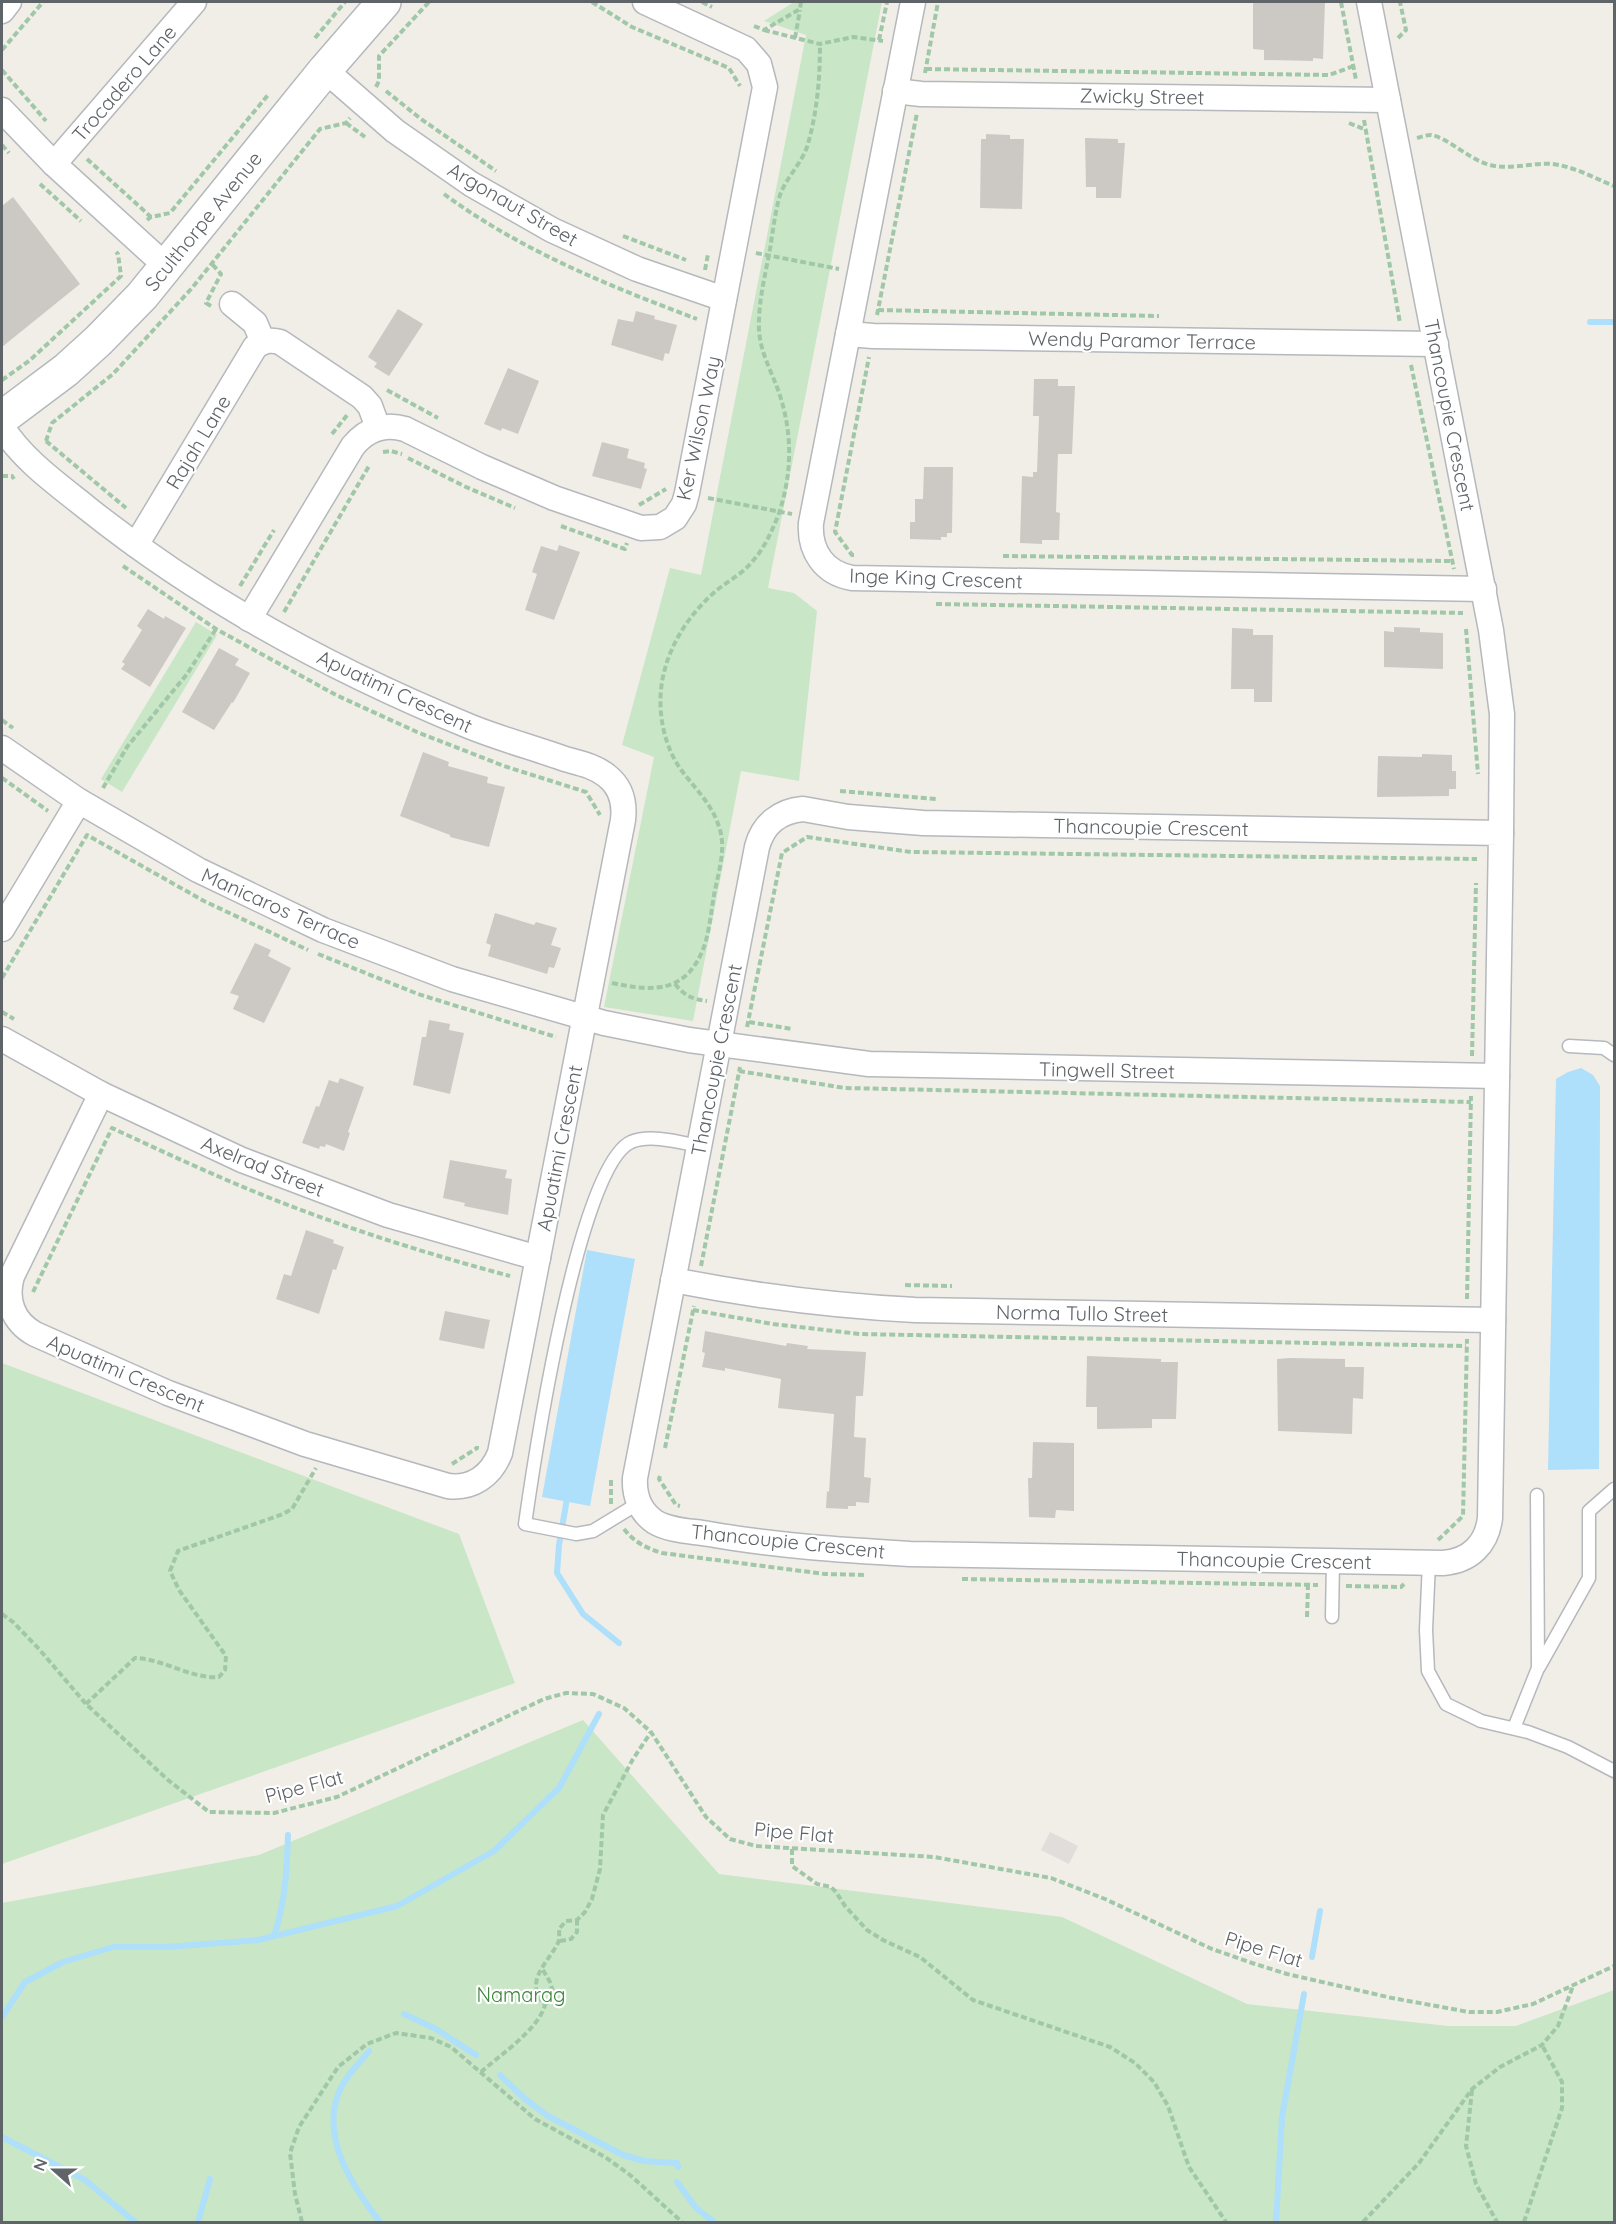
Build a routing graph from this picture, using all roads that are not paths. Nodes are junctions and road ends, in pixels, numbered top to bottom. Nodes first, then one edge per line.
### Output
1 (9, 2) edge
2 (194, 2) edge
3 (384, 2) edge
4 (645, 2) edge
5 (913, 2) edge
6 (1369, 2) edge
7 (2, 10) edge
8 (325, 70) junction
9 (895, 91) junction
10 (1388, 100) junction
11 (2, 110) edge
12 (54, 164) junction
13 (167, 267) junction
14 (724, 299) junction
15 (225, 302) road end
16 (848, 334) junction
17 (263, 342) junction
18 (1436, 344) junction
19 (2, 418) edge
20 (2, 427) edge
21 (378, 428) junction
22 (142, 535) junction
23 (1484, 589) junction
24 (249, 619) junction
25 (2, 747) edge
26 (79, 801) junction
27 (1490, 832) junction
28 (2, 929) edge
29 (585, 1018) junction
30 (2, 1039) edge
31 (719, 1043) junction
32 (1569, 1046) dead end
33 (1614, 1055) edge
34 (1497, 1076) junction
35 (101, 1094) junction
36 (699, 1146) junction
37 (538, 1257) junction
38 (673, 1280) junction
39 (1493, 1320) junction
40 (1614, 1490) edge
41 (1537, 1495) dead end
42 (639, 1503) junction
43 (1333, 1562) junction
44 (1417, 1562) junction
45 (1332, 1617) dead end
46 (1538, 1668) junction
47 (1514, 1728) junction
48 (1614, 1771) edge

1 - 7 street
2 - 12 street, Trocadero Lane
3 - 8 street, Sculthorpe Avenue
4 - 14 street, Ker Wilson Way
5 - 9 street, Inge King Crescent
6 - 10 street, Thancoupie Crescent
8 - 13 street, Sculthorpe Avenue
8 - 14 street, Argonaut Street
9 - 10 street, Zwicky Street
9 - 16 street, Inge King Crescent
10 - 18 street, Thancoupie Crescent
11 - 12 street
12 - 13 street
13 - 19 street, Sculthorpe Avenue
14 - 21 street, Ker Wilson Way
15 - 17 street
16 - 18 street, Wendy Paramor Terrace
16 - 23 street, Inge King Crescent
17 - 21 street
17 - 22 street, Rajah Lane
18 - 23 street, Thancoupie Crescent
20 - 22 street, Apuatimi Crescent
21 - 24 street
22 - 24 street, Apuatimi Crescent
23 - 27 street, Thancoupie Crescent
24 - 29 street, Apuatimi Crescent
25 - 26 street, Manicaros Terrace
26 - 28 street
26 - 29 street, Manicaros Terrace
27 - 31 street, Thancoupie Crescent
27 - 34 street, Thancoupie Crescent
29 - 31 street, Manicaros Terrace
29 - 37 street, Apuatimi Crescent
30 - 35 street, Axelrad Street
31 - 34 street, Tingwell Street
31 - 36 street, Thancoupie Crescent
32 - 33 lane
34 - 39 street, Thancoupie Crescent
35 - 37 street, Axelrad Street
35 - 37 street, Apuatimi Crescent
36 - 38 street, Thancoupie Crescent
36 - 42 lane
38 - 39 street, Norma Tullo Street
38 - 42 street, Thancoupie Crescent
39 - 44 street, Thancoupie Crescent
40 - 46 lane
41 - 46 lane
42 - 43 street, Thancoupie Crescent
43 - 44 street, Thancoupie Crescent
43 - 45 lane
44 - 47 lane
46 - 47 lane
47 - 48 lane

